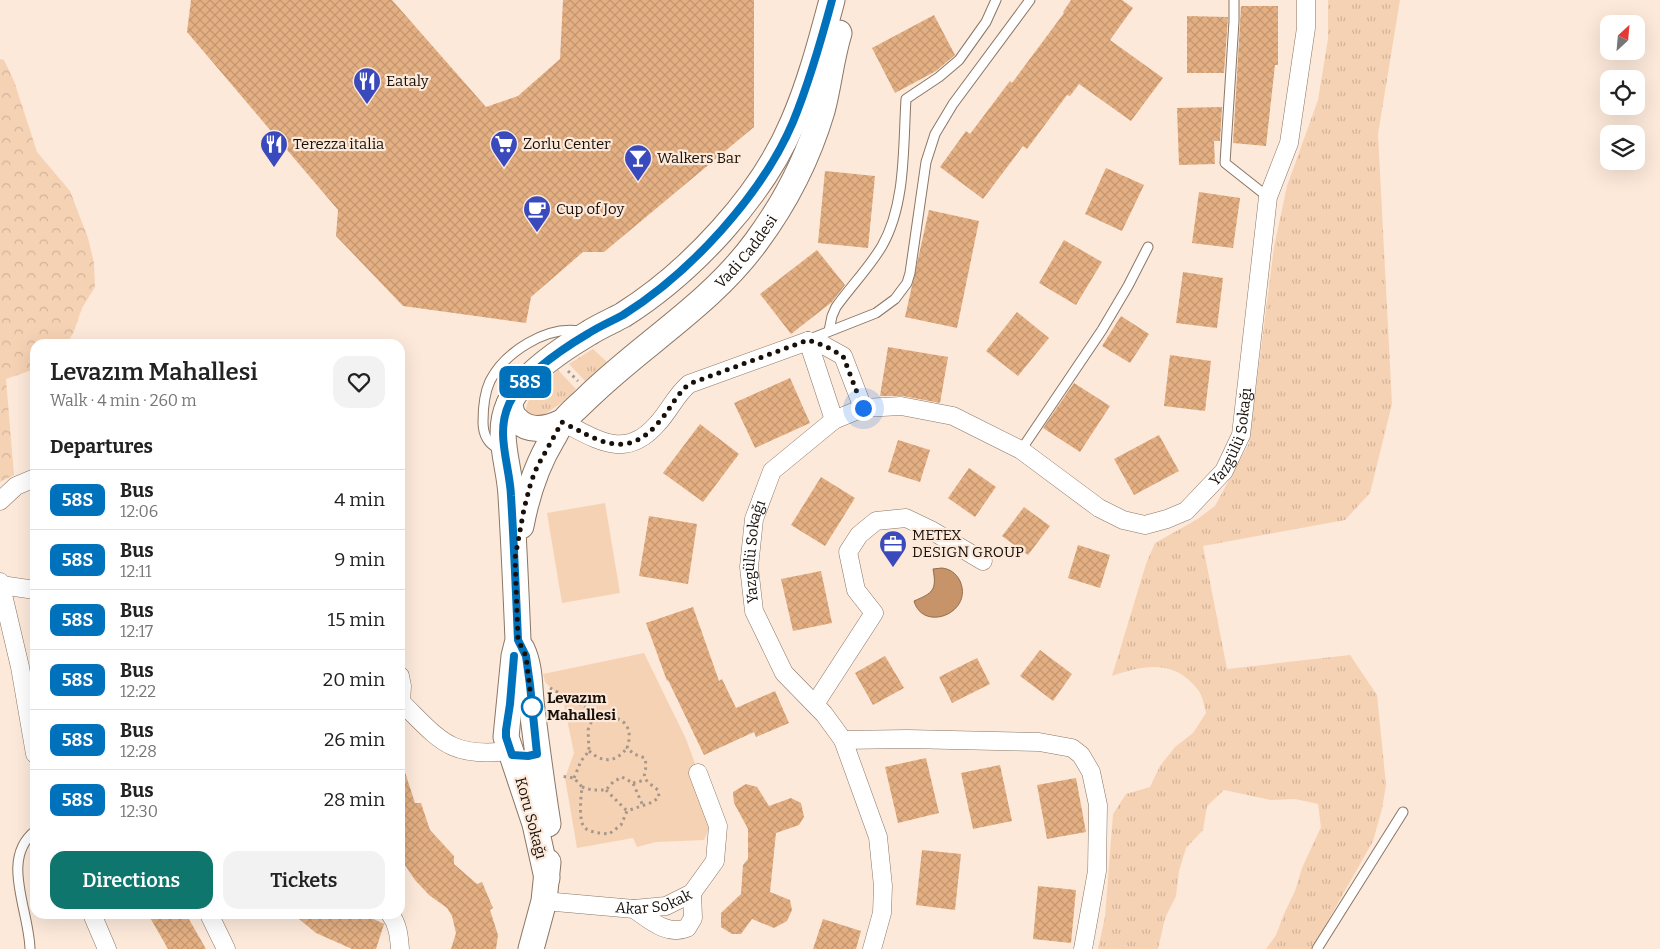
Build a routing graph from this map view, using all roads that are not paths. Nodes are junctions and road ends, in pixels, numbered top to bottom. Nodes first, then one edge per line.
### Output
1 (832, 0) edge
2 (849, 0) edge
3 (996, 0) edge
4 (1030, 0) edge
5 (1234, 0) edge
6 (1306, 0) edge
7 (1268, 197) junction
8 (1148, 247) dead end
9 (829, 331) junction
10 (589, 332) junction
11 (808, 340) junction
12 (509, 404) junction
13 (863, 408) junction
14 (834, 420) junction
15 (562, 422) junction
16 (549, 444) junction
17 (1020, 450) junction
18 (504, 451) junction
19 (30, 480) edge
20 (0, 501) edge
21 (515, 558) junction
22 (983, 561) dead end
23 (1, 584) edge
24 (30, 589) edge
25 (518, 640) junction
26 (815, 704) junction
27 (405, 707) edge
28 (507, 724) junction
29 (534, 724) junction
30 (30, 725) edge
31 (843, 740) junction
32 (511, 753) junction
33 (538, 760) junction
34 (698, 773) dead end
35 (1402, 812) dead end
36 (30, 835) edge
37 (545, 890) junction
38 (692, 893) junction
39 (634, 909) junction
40 (94, 919) edge
41 (211, 919) edge
42 (394, 919) edge
43 (30, 949) edge
44 (107, 949) edge
45 (226, 949) edge
46 (400, 949) edge
47 (531, 949) edge
48 (872, 949) edge
49 (1084, 949) edge
50 (1317, 949) edge

1 - 10 main road, Vadi Caddesi
2 - 15 main road, Vadi Caddesi
3 - 9 lane
4 - 9 lane
5 - 7 lane
6 - 7 street, Yazgülü Sokağı
7 - 17 street, Yazgülü Sokağı
8 - 17 lane
9 - 11 lane
10 - 12 main road, Vadi Caddesi
10 - 18 lane
11 - 13 street
11 - 14 street
11 - 15 street
12 - 15 main road
12 - 18 main road, Vadi Caddesi
13 - 14 street, Yazgülü Sokağı
13 - 17 street, Yazgülü Sokağı
14 - 26 street, Yazgülü Sokağı
15 - 16 main road, Vadi Caddesi
16 - 18 main road
16 - 21 main road, Koru Sokağı
18 - 21 main road, Koru Sokağı
19 - 20 street
21 - 25 main road, Koru Sokağı
22 - 26 street
23 - 24 street
23 - 30 street
25 - 28 main road, Koru Sokağı
25 - 29 main road, Koru Sokağı
26 - 31 street, Yazgülü Sokağı
27 - 32 street
28 - 29 main road
28 - 32 main road, Koru Sokağı
29 - 33 main road, Koru Sokağı
31 - 48 street, Yazgülü Sokağı
31 - 49 street
32 - 33 main road
32 - 37 main road, Koru Sokağı
33 - 37 main road, Koru Sokağı
34 - 38 street, Akar Sokak
35 - 50 lane
36 - 43 lane
37 - 39 street, Akar Sokak
37 - 47 main road, Koru Sokağı
38 - 39 street, Akar Sokak
38 - 39 street
40 - 44 street
41 - 45 street
42 - 46 street

